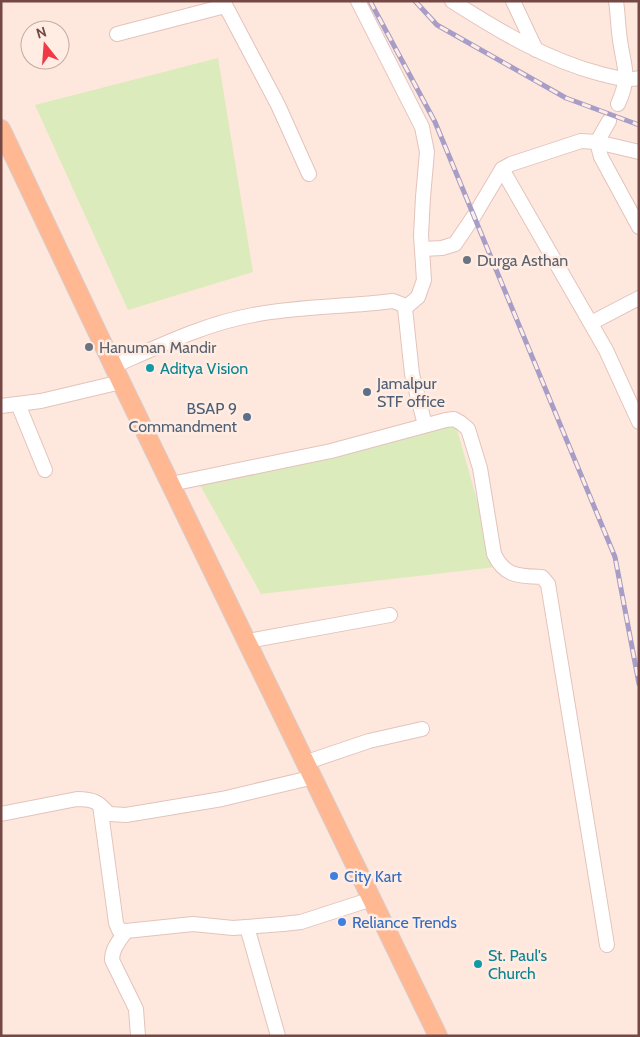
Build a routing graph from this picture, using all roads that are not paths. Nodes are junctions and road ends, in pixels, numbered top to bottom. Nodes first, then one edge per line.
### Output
1 (358, 1) edge
2 (452, 1) edge
3 (513, 1) edge
4 (616, 1) edge
5 (224, 4) edge
6 (117, 34) dead end
7 (536, 50) junction
8 (633, 79) edge
9 (618, 104) dead end
10 (610, 121) dead end
11 (1, 129) edge
12 (597, 142) junction
13 (639, 152) edge
14 (502, 169) junction
15 (309, 174) dead end
16 (639, 227) edge
17 (423, 249) junction
18 (639, 298) edge
19 (405, 308) junction
20 (591, 323) junction
21 (118, 374) junction
22 (18, 404) junction
23 (1, 406) edge
24 (639, 422) edge
25 (425, 425) junction
26 (45, 470) dead end
27 (184, 481) junction
28 (390, 615) dead end
29 (248, 641) junction
30 (422, 730) dead end
31 (310, 770) junction
32 (100, 805) junction
33 (1, 814) edge
34 (372, 899) junction
35 (247, 927) junction
36 (126, 931) junction
37 (607, 945) dead end
38 (138, 1036) edge
39 (278, 1036) edge
40 (438, 1036) edge

1 - 17 street
2 - 7 street
3 - 7 street
4 - 8 street
5 - 6 street
5 - 15 street
7 - 8 street
8 - 9 street
10 - 12 street
11 - 21 main road
12 - 13 street
12 - 14 street
12 - 16 street
14 - 17 street
14 - 20 street
17 - 19 street
18 - 20 street
19 - 21 street
19 - 25 street
20 - 24 street
21 - 22 street
21 - 27 main road
22 - 23 street
22 - 26 street
25 - 27 street
25 - 37 street
27 - 29 main road
28 - 29 street
29 - 31 main road
30 - 31 street
31 - 32 street
31 - 34 main road
32 - 33 street
32 - 36 street
34 - 35 street
34 - 40 main road
35 - 36 street
35 - 39 street
36 - 38 street

